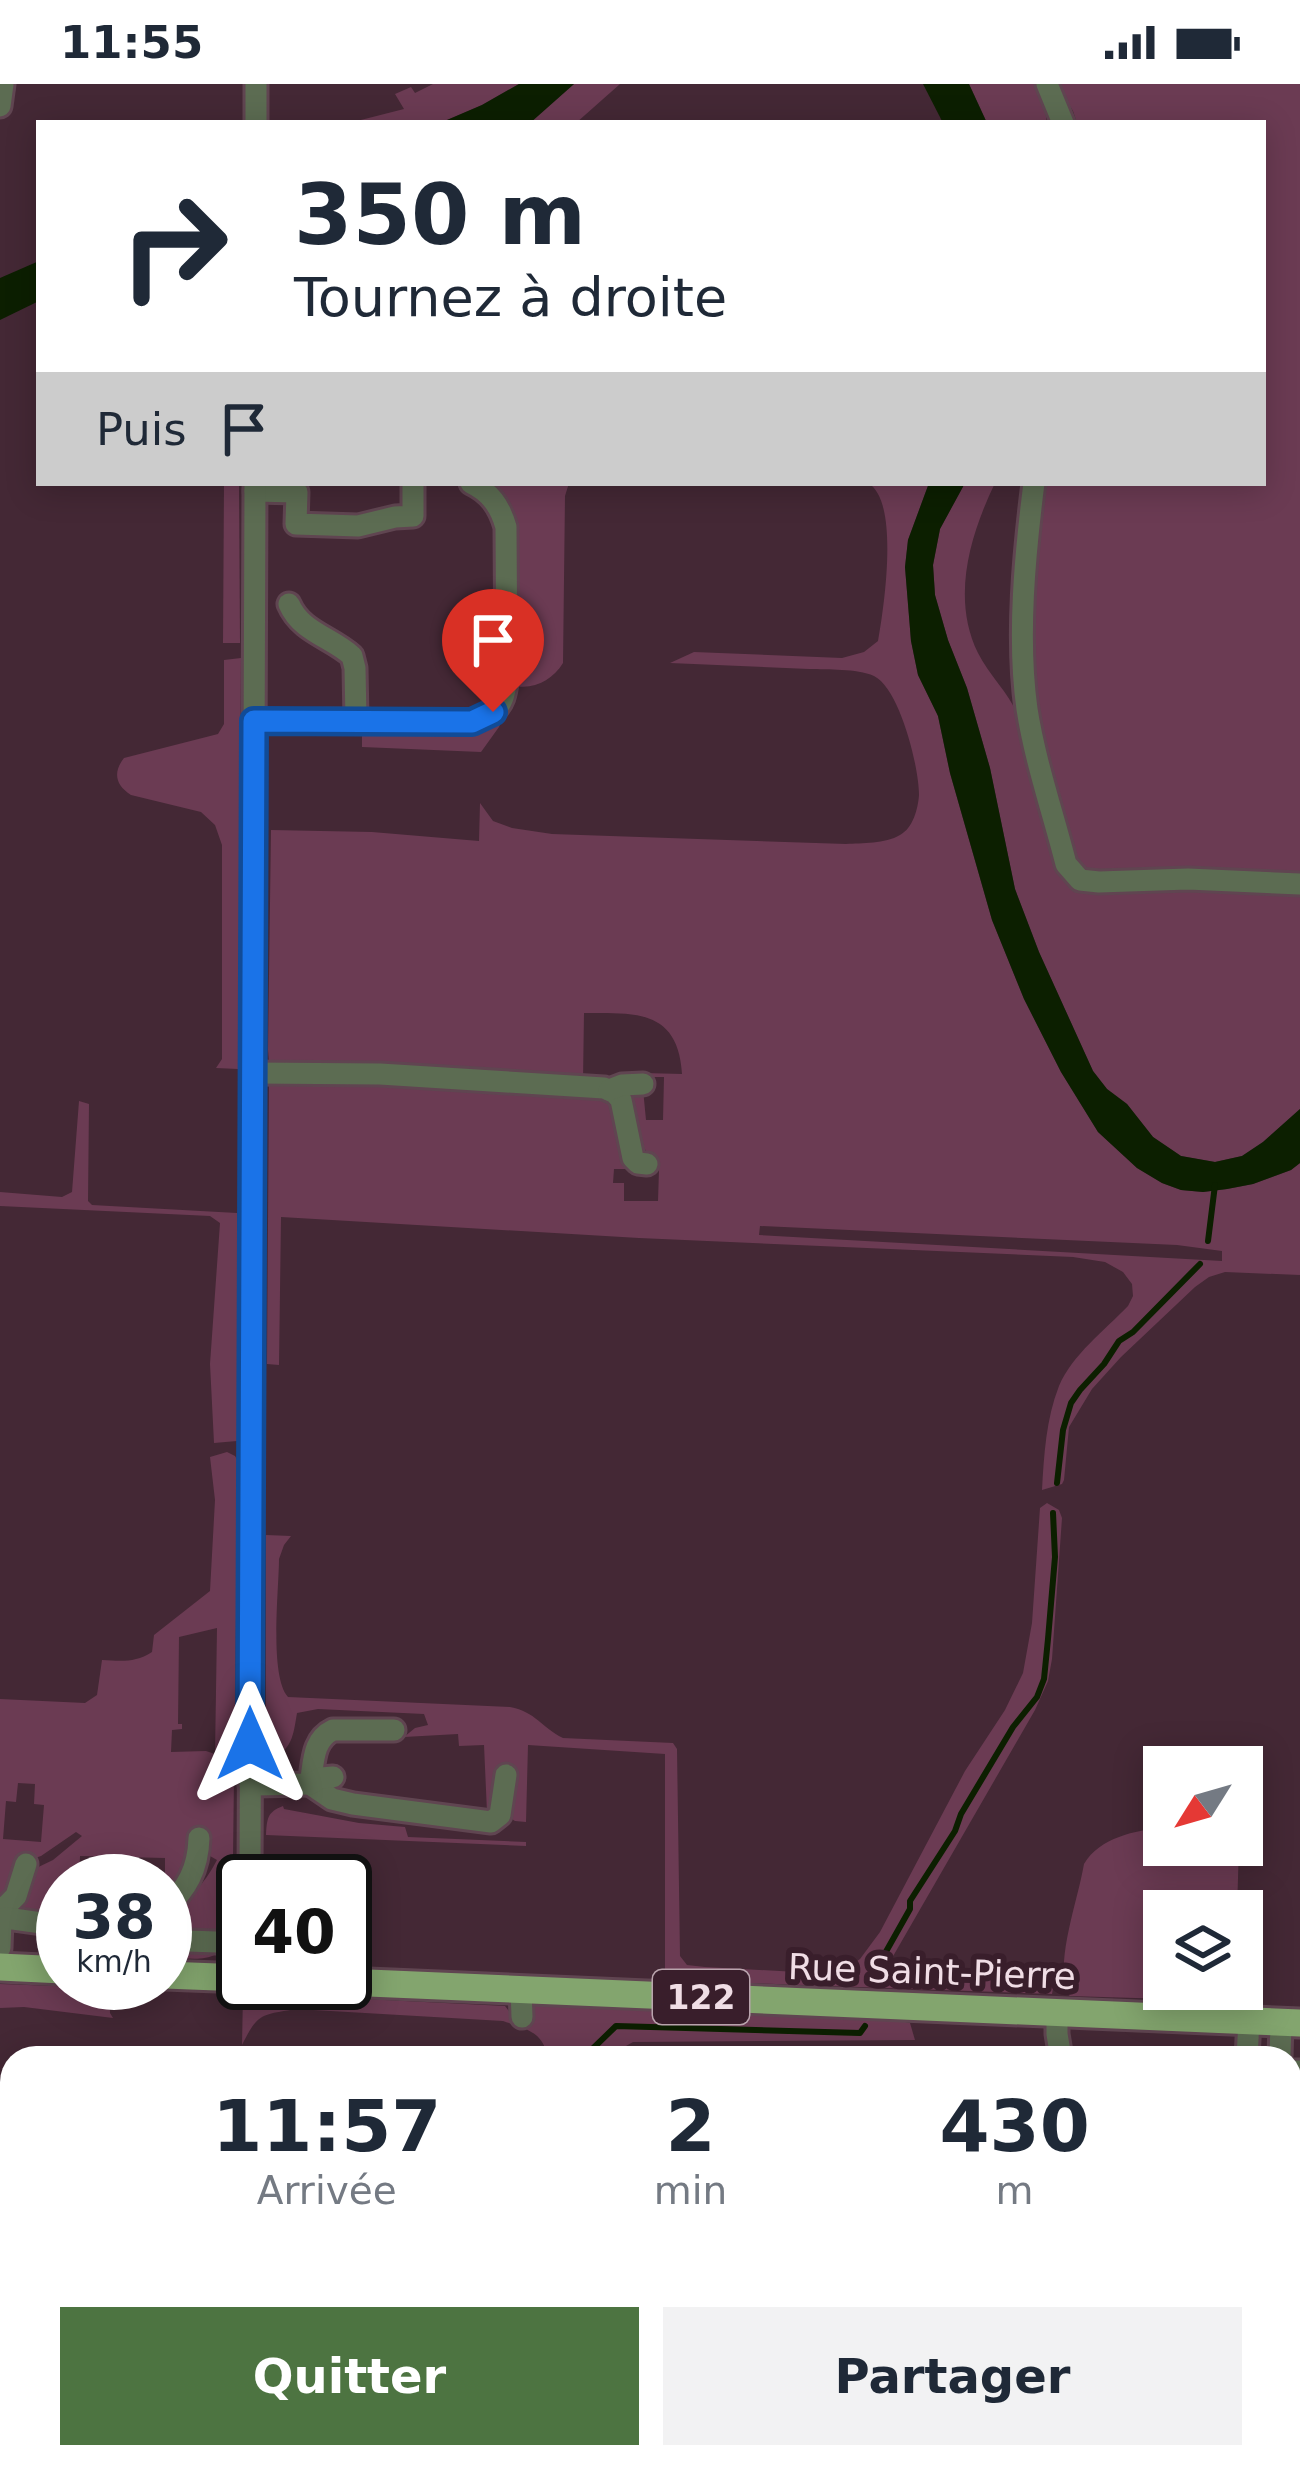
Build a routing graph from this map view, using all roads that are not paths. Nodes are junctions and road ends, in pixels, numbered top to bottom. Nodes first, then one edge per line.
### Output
1 (3, 84) edge
2 (256, 84) edge
3 (1046, 84) edge
4 (0, 106) edge
5 (256, 120) edge
6 (1062, 120) edge
7 (413, 486) edge
8 (477, 486) edge
9 (1034, 486) edge
10 (255, 487) edge
11 (302, 497) edge
12 (290, 604) dead end
13 (356, 720) junction
14 (254, 721) junction
15 (1300, 884) edge
16 (253, 1073) junction
17 (643, 1084) dead end
18 (609, 1090) junction
19 (647, 1164) dead end
20 (394, 1730) dead end
21 (506, 1775) dead end
22 (333, 1777) dead end
23 (310, 1784) junction
24 (250, 1785) junction
25 (199, 1838) dead end
26 (250, 1854) edge
27 (26, 1864) dead end
28 (192, 1878) edge
29 (0, 1912) edge
30 (36, 1922) edge
31 (0, 1948) edge
32 (0, 1967) edge
33 (36, 1969) edge
34 (372, 1985) edge
35 (1196, 2010) edge
36 (1057, 2012) junction
37 (1196, 2019) junction
38 (1249, 2021) junction
39 (1290, 2023) edge
40 (1059, 2046) edge
41 (1248, 2046) edge

1 - 4 street
2 - 5 street
3 - 6 street
7 - 11 street
8 - 13 street
9 - 15 street
10 - 11 street
10 - 14 street
12 - 13 street
13 - 14 street
14 - 16 street
16 - 18 street
16 - 24 street
17 - 18 street
18 - 19 street
20 - 23 street
21 - 23 street
22 - 23 street
23 - 24 street
24 - 26 street
25 - 28 street
27 - 29 street
30 - 31 street
32 - 33 main road
34 - 36 main road, Rue Saint-Pierre / 122
35 - 37 street
36 - 37 main road, Rue Saint-Pierre / 122
36 - 40 street
37 - 38 main road, Rue Saint-Pierre / 122
38 - 39 main road, Rue Saint-Pierre / 122
38 - 41 street

